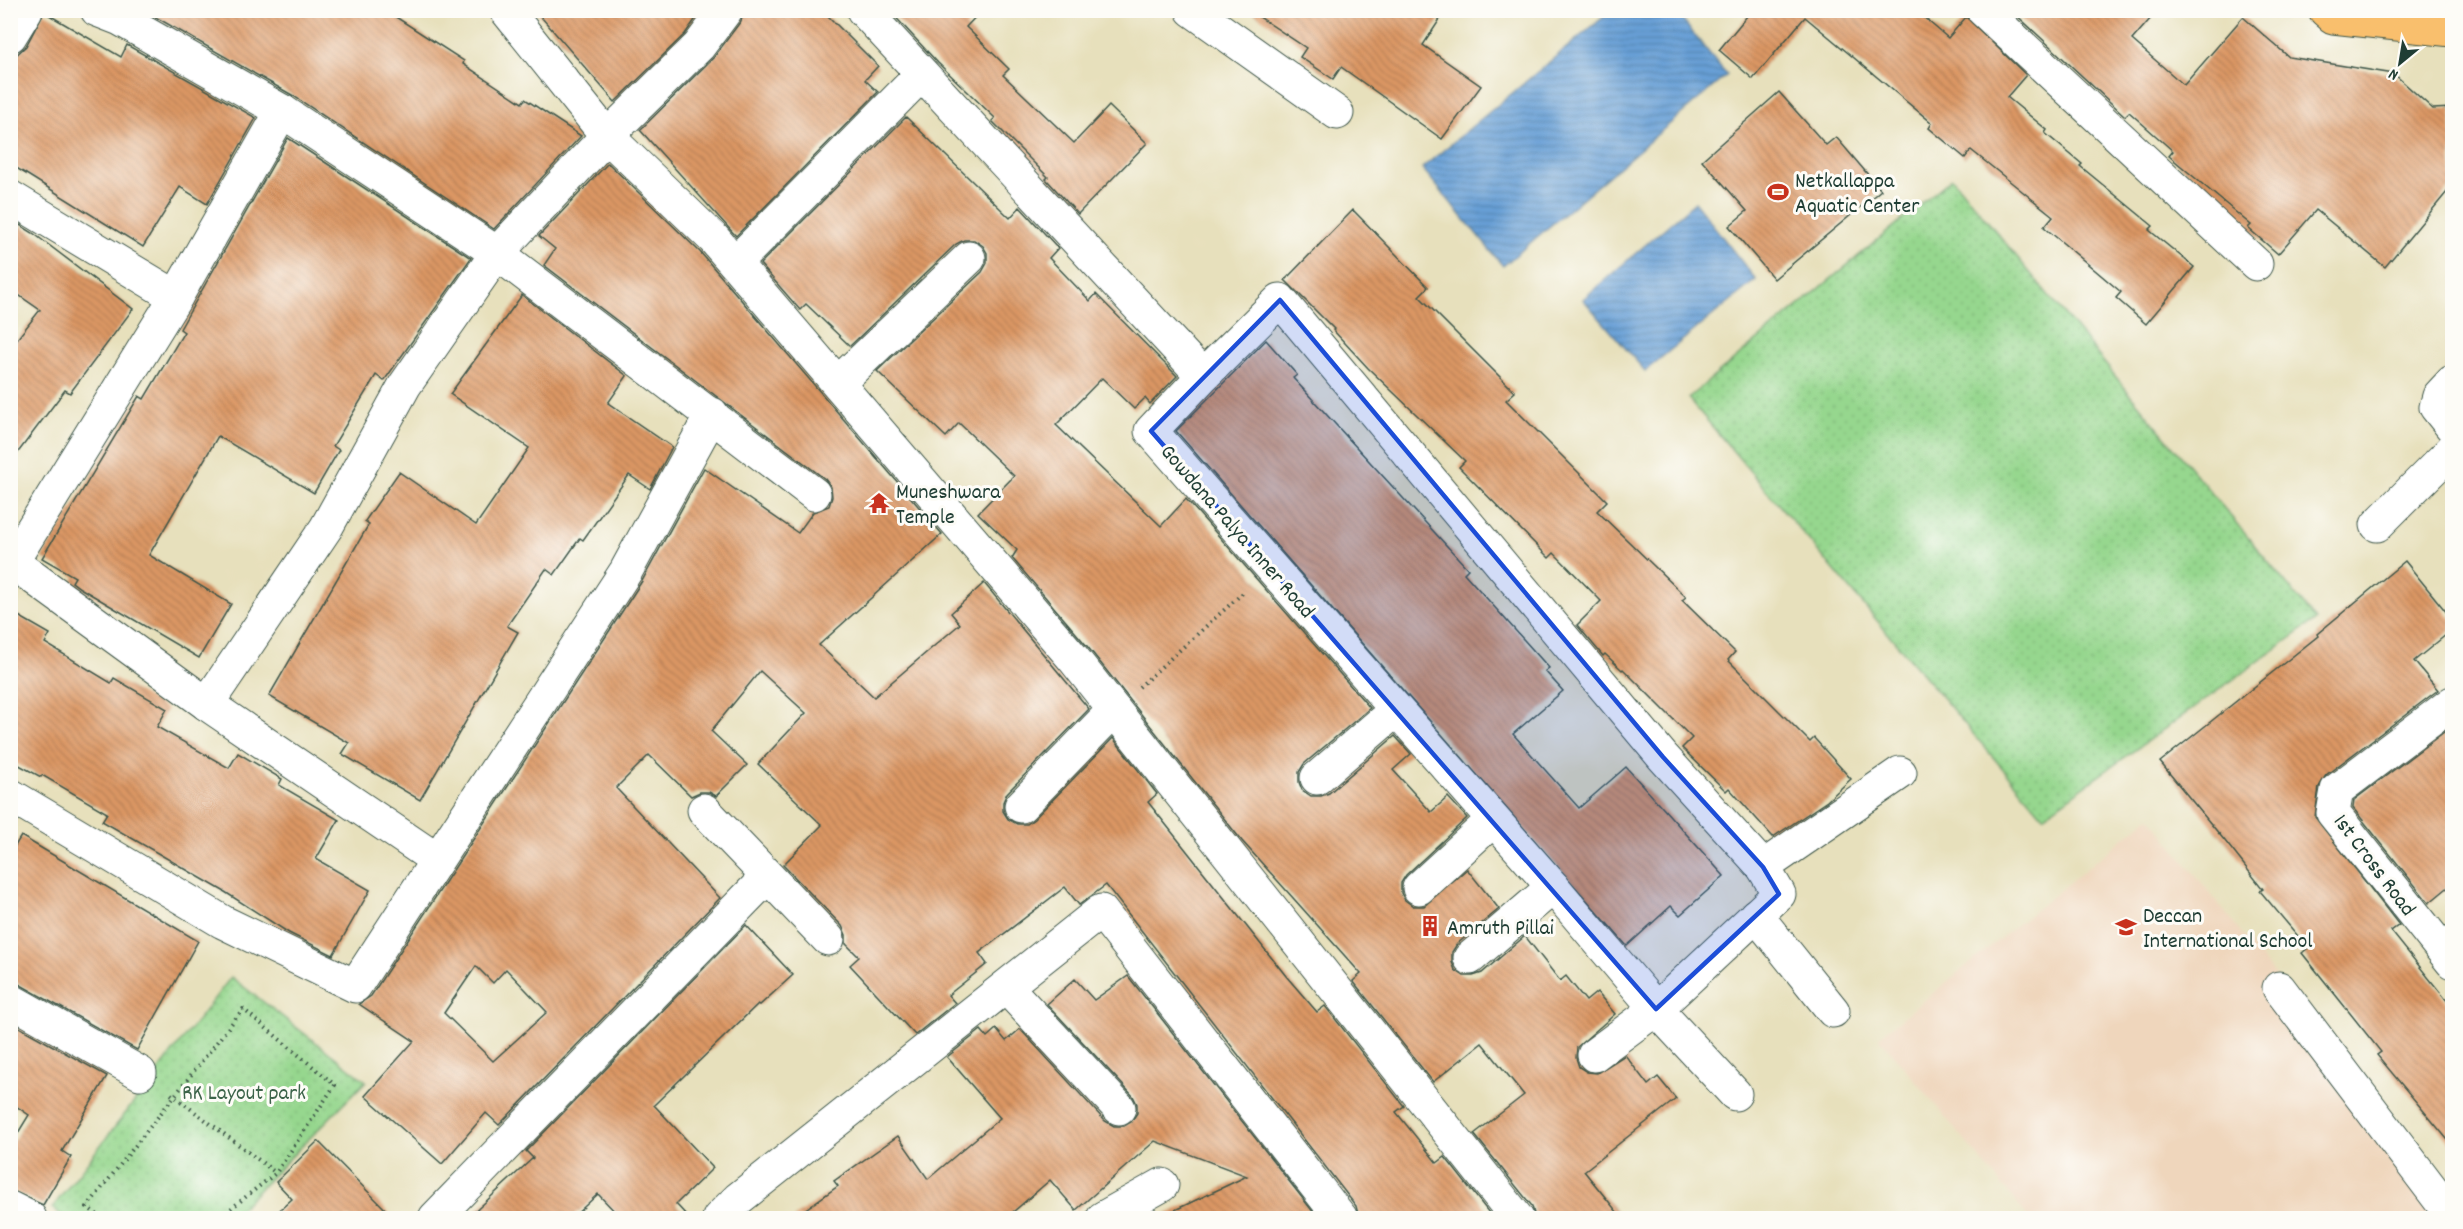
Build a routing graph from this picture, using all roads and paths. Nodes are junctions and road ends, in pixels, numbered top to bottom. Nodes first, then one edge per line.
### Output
1 (26, 10) edge
2 (97, 10) edge
3 (506, 10) edge
4 (726, 10) edge
5 (1192, 10) edge
6 (1983, 10) edge
7 (2325, 10) edge
8 (872, 14) edge
9 (2452, 30) edge
10 (10, 36) edge
11 (922, 74) junction
12 (282, 111) junction
13 (1337, 113) dead end
14 (607, 136) junction
15 (10, 197) edge
16 (497, 253) junction
17 (969, 258) dead end
18 (735, 263) junction
19 (2256, 264) dead end
20 (176, 297) junction
21 (1203, 376) junction
22 (2452, 382) edge
23 (838, 383) junction
24 (712, 414) junction
25 (2452, 426) edge
26 (2452, 450) edge
27 (814, 494) dead end
28 (2377, 525) dead end
29 (11, 563) edge
30 (1271, 567) junction
31 (2452, 703) edge
32 (207, 704) junction
33 (1114, 710) junction
34 (1396, 710) junction
35 (1900, 773) dead end
36 (1317, 778) dead end
37 (10, 795) edge
38 (1021, 806) dead end
39 (704, 810) dead end
40 (1493, 820) junction
41 (437, 860) junction
42 (1763, 867) junction
43 (767, 877) junction
44 (1553, 887) junction
45 (1419, 888) dead end
46 (1756, 915) junction
47 (828, 939) dead end
48 (1470, 958) dead end
49 (2452, 962) edge
50 (1007, 988) junction
51 (2279, 988) dead end
52 (10, 1000) edge
53 (1656, 1009) junction
54 (1833, 1011) dead end
55 (1594, 1054) dead end
56 (140, 1073) dead end
57 (1735, 1094) dead end
58 (173, 1096) junction
59 (1119, 1108) dead end
60 (276, 1173) junction
61 (1162, 1185) dead end
62 (10, 1208) edge
63 (734, 1212) edge
64 (2452, 1216) edge
65 (30, 1218) edge
66 (102, 1218) edge
67 (219, 1218) edge
68 (435, 1218) edge
69 (1103, 1218) edge
70 (1341, 1218) edge
71 (1517, 1218) edge

1 - 10 street
2 - 12 street
3 - 14 street
4 - 14 street
5 - 13 street
6 - 19 street
7 - 9 main road
8 - 11 street
11 - 18 street
11 - 21 street
12 - 16 street
12 - 20 street
14 - 16 street
14 - 18 street
15 - 20 street
16 - 24 street
16 - 32 street
17 - 23 street
18 - 23 street
20 - 29 street
21 - 30 street, Gowdana Palya Inner Road
21 - 42 street
22 - 25 street
23 - 33 street
24 - 27 street
24 - 41 street
26 - 28 street
29 - 32 street
30 - 33 path
30 - 34 street, Gowdana Palya Inner Road
31 - 49 street, 1st Cross Road
32 - 41 street
33 - 38 street
33 - 71 street
34 - 36 street
34 - 40 street, Gowdana Palya Inner Road
35 - 42 street
37 - 41 street
39 - 43 street
40 - 44 street, Gowdana Palya Inner Road
40 - 45 street
42 - 46 street
43 - 47 street
43 - 68 street
44 - 48 street
44 - 53 street, Gowdana Palya Inner Road
46 - 53 street
46 - 54 street
50 - 59 street
50 - 63 street
50 - 70 street
51 - 64 street
52 - 56 street
53 - 55 street
53 - 57 street, Gowdana Palya Inner Road
58 - 60 path
58 - 60 path
58 - 66 path
60 - 67 path
61 - 69 street
62 - 65 street

